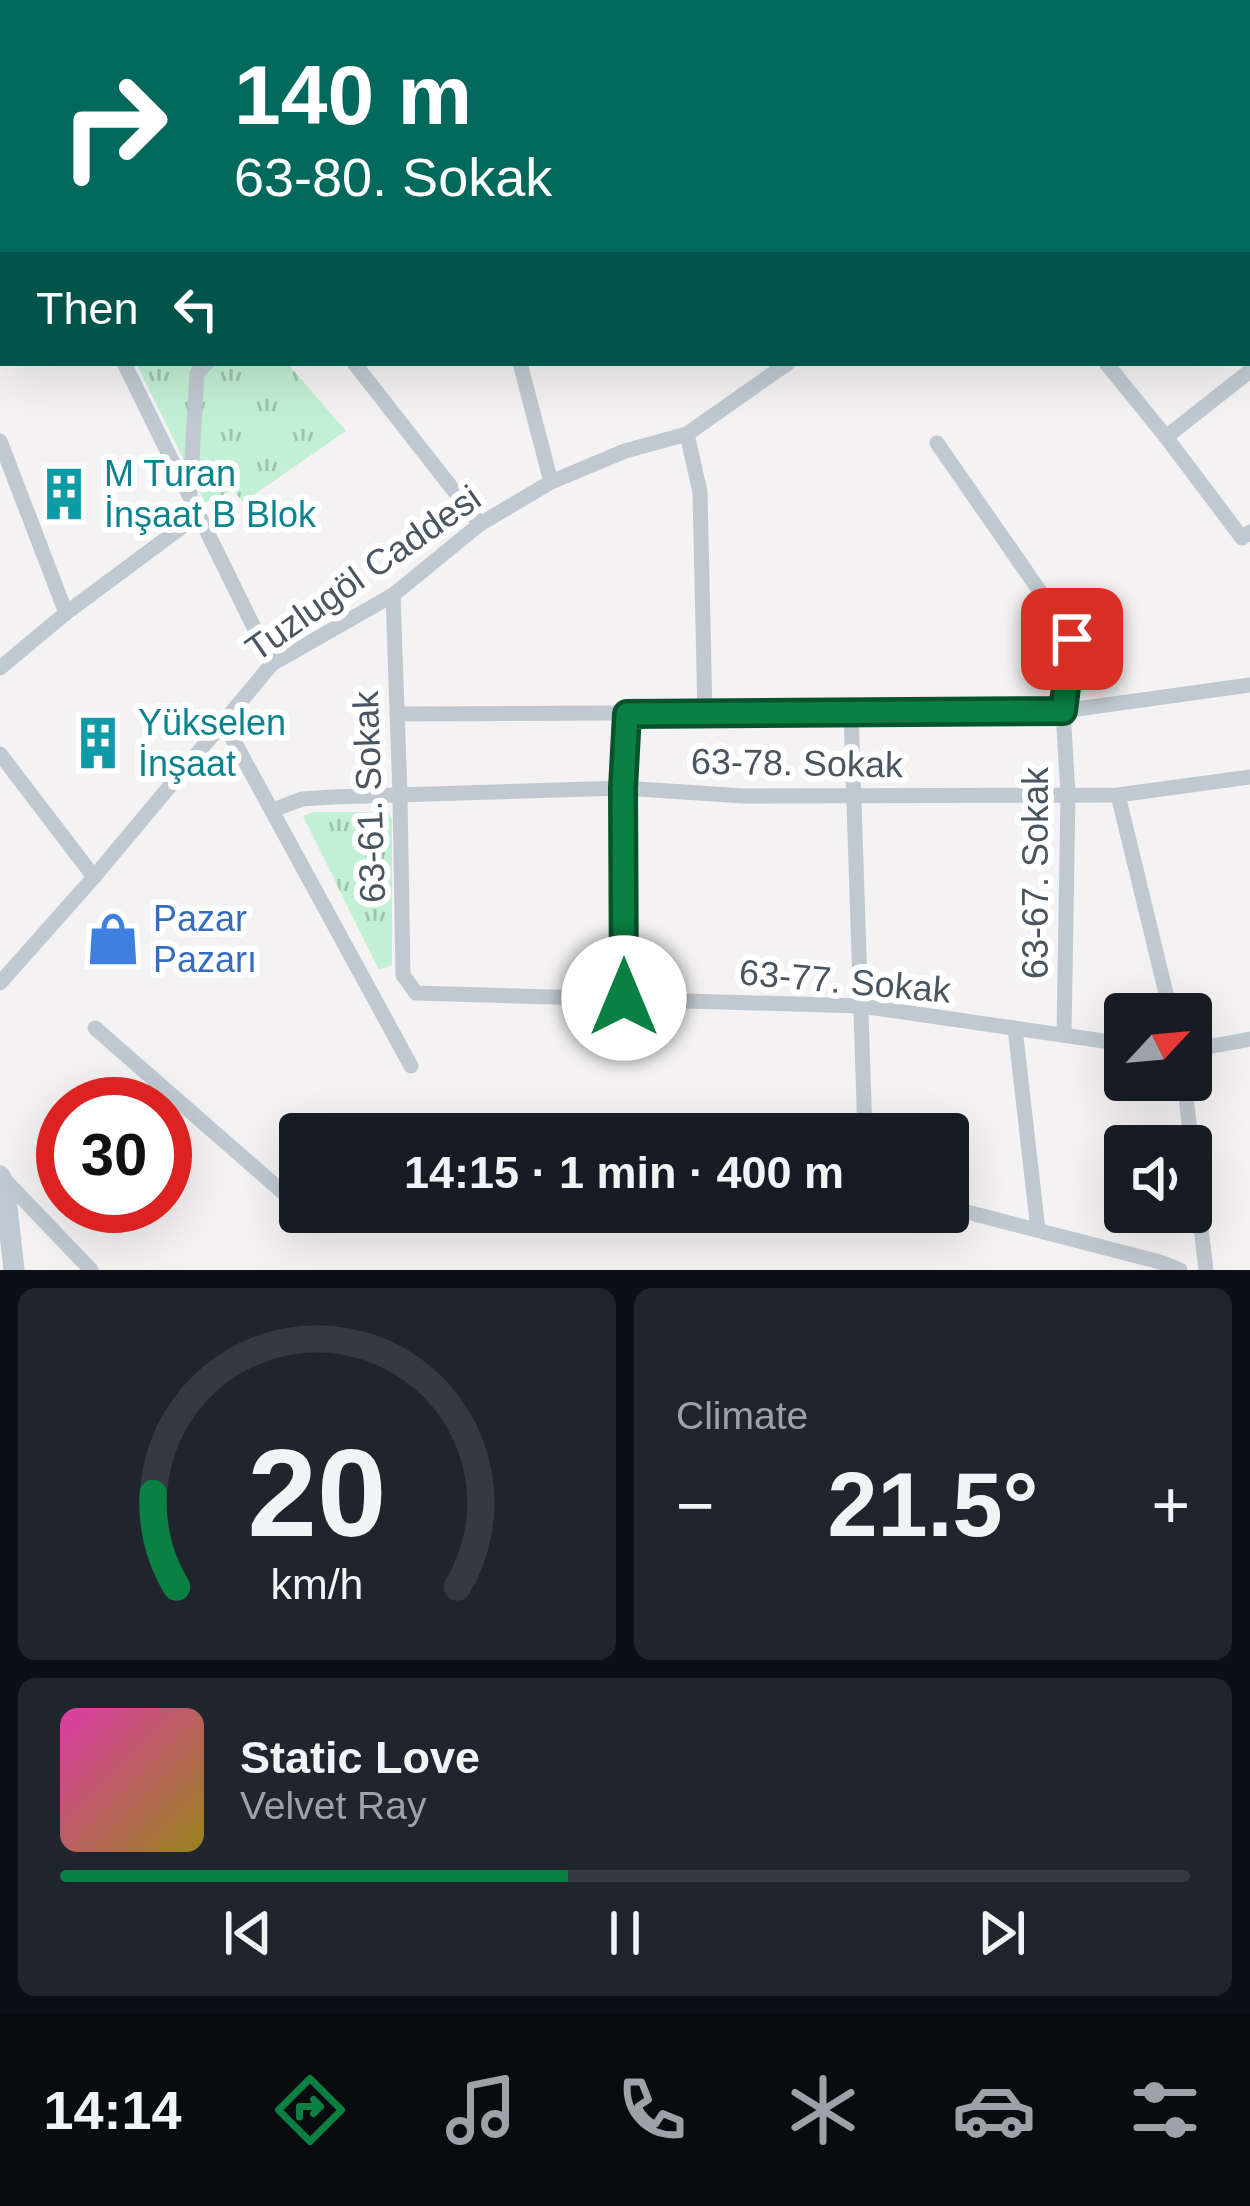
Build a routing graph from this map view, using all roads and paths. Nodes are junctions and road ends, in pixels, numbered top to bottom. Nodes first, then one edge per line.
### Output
1 (125, 366) edge
2 (204, 366) edge
3 (356, 366) edge
4 (521, 366) edge
5 (784, 366) edge
6 (1108, 366) edge
7 (1250, 370) edge
8 (687, 434) junction
9 (1166, 437) junction
10 (0, 441) edge
11 (937, 442) dead end
12 (551, 482) junction
13 (190, 497) junction
14 (198, 515) junction
15 (480, 524) junction
16 (1246, 535) edge
17 (393, 595) junction
18 (66, 613) junction
19 (272, 664) junction
20 (0, 668) edge
21 (1250, 685) edge
22 (1063, 711) junction
23 (705, 713) junction
24 (851, 713) junction
25 (397, 714) junction
26 (627, 714) junction
27 (224, 723) junction
28 (0, 754) edge
29 (1250, 777) edge
30 (623, 788) junction
31 (853, 794) junction
32 (1068, 794) junction
33 (400, 795) junction
34 (1118, 795) junction
35 (273, 811) junction
36 (94, 877) junction
37 (0, 983) edge
38 (416, 993) joint
39 (1167, 993) edge
40 (624, 998) junction
41 (862, 1006) junction
42 (95, 1028) dead end
43 (1016, 1028) junction
44 (1064, 1035) junction
45 (1250, 1039) edge
46 (1104, 1041) edge
47 (1212, 1046) edge
48 (411, 1066) dead end
49 (1186, 1101) edge
50 (865, 1113) edge
51 (0, 1176) edge
52 (279, 1189) edge
53 (969, 1212) edge
54 (1038, 1230) junction
55 (14, 1270) edge
56 (91, 1270) edge
57 (1180, 1270) edge
58 (1206, 1270) edge

1 - 13 street
2 - 13 street
3 - 15 street
4 - 12 street
5 - 8 street, Tuzlugöl Caddesi
6 - 9 street
7 - 9 street
8 - 12 street, Tuzlugöl Caddesi
8 - 23 street
9 - 16 street
10 - 18 street
11 - 22 street, 63-67. Sokak
12 - 15 street, Tuzlugöl Caddesi
13 - 14 street
14 - 18 street
14 - 19 street
15 - 17 street, Tuzlugöl Caddesi
17 - 19 street, Tuzlugöl Caddesi
17 - 25 street, 63-61. Sokak
18 - 20 street
19 - 27 street, Tuzlugöl Caddesi
21 - 22 street
22 - 24 street
22 - 32 street, 63-67. Sokak
23 - 24 street
23 - 26 street
24 - 31 street
25 - 26 street
25 - 33 street, 63-61. Sokak
26 - 30 street
27 - 35 street
27 - 36 street, Tuzlugöl Caddesi
28 - 36 street
29 - 34 street, 63-78. Sokak
30 - 31 street, 63-78. Sokak
30 - 33 street, 63-78. Sokak
30 - 40 street
31 - 32 street, 63-78. Sokak
31 - 41 street
32 - 34 street, 63-78. Sokak
32 - 44 street, 63-67. Sokak
33 - 35 street, 63-78. Sokak
33 - 38 street, 63-61. Sokak
34 - 39 street
35 - 48 street
36 - 37 street, Tuzlugöl Caddesi
38 - 40 street, 63-77. Sokak
40 - 41 street, 63-77. Sokak
41 - 43 street, 63-77. Sokak
41 - 50 street
42 - 52 street
43 - 44 street, 63-77. Sokak
43 - 54 street
44 - 46 street, 63-77. Sokak
45 - 47 street
49 - 58 street
51 - 55 street
51 - 56 street
53 - 54 street
54 - 57 street

